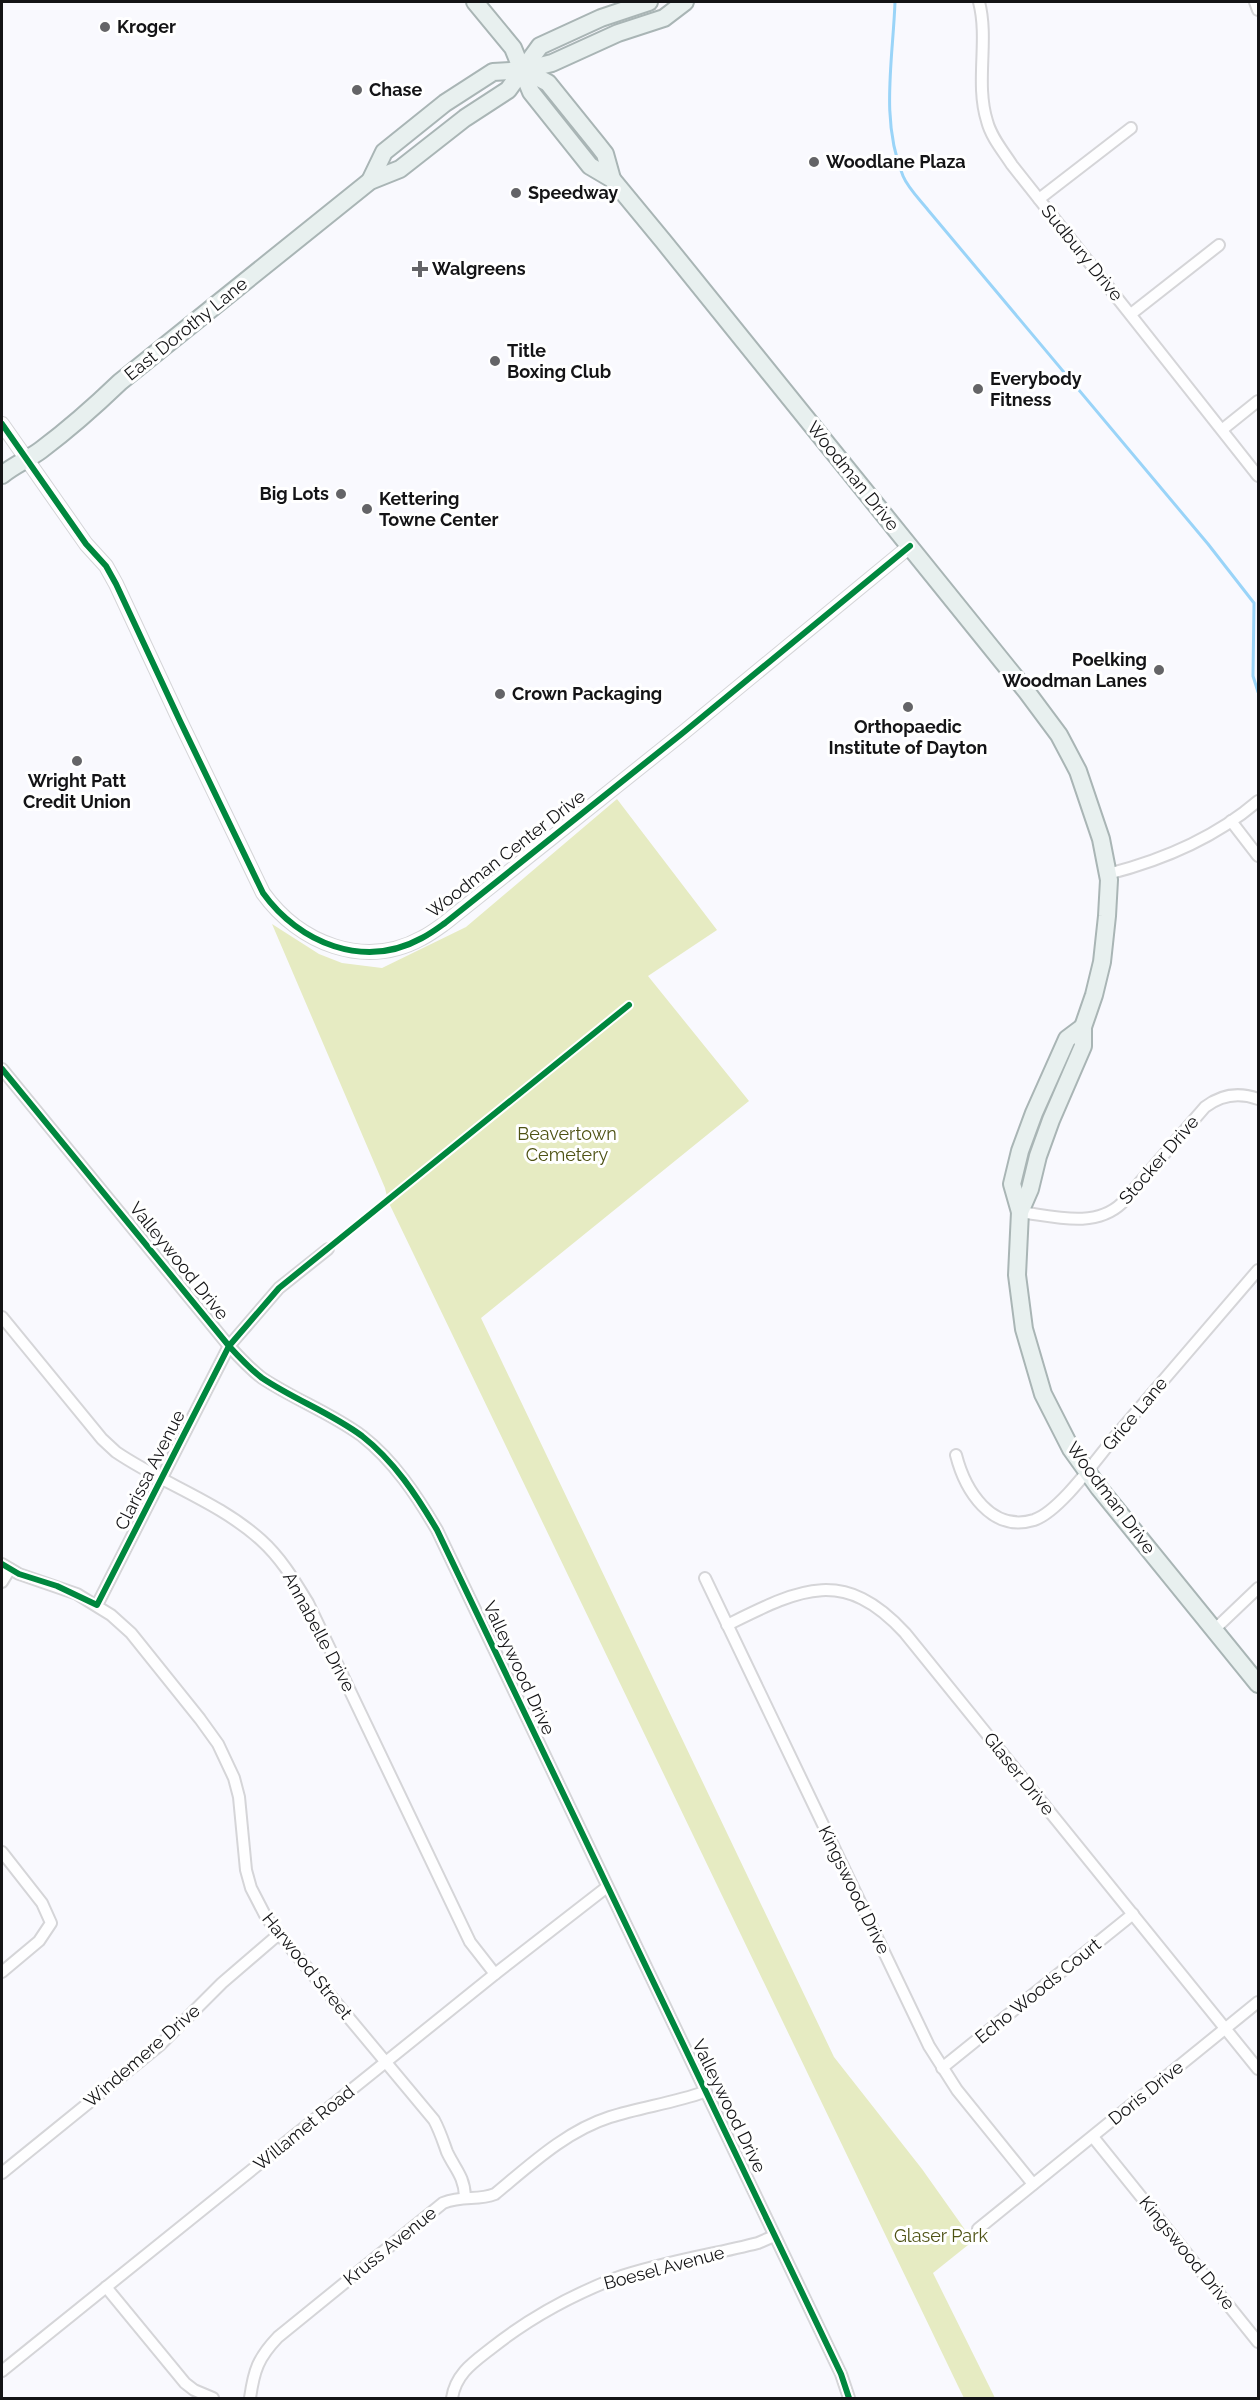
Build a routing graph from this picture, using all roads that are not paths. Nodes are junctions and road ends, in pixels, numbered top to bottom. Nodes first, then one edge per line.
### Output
1 (475, 2) edge
2 (650, 2) edge
3 (684, 2) edge
4 (979, 2) edge
5 (1255, 2) edge
6 (1258, 10) edge
7 (524, 70) junction
8 (1131, 128) dead end
9 (370, 181) junction
10 (1039, 199) junction
11 (1219, 245) dead end
12 (1131, 314) junction
13 (1258, 401) edge
14 (2, 424) edge
15 (1223, 429) junction
16 (26, 458) junction
17 (2, 475) edge
18 (1258, 476) edge
19 (910, 546) junction
20 (1258, 801) edge
21 (1231, 821) junction
22 (1258, 856) edge
23 (1108, 874) junction
24 (2, 1069) edge
25 (1258, 1099) edge
26 (1020, 1212) junction
27 (328, 1249) dead end
28 (1258, 1270) edge
29 (2, 1317) edge
30 (229, 1346) junction
31 (956, 1455) dead end
32 (1087, 1471) junction
33 (163, 1480) junction
34 (6, 1567) edge
35 (705, 1578) dead end
36 (2, 1582) edge
37 (1258, 1588) edge
38 (97, 1605) junction
39 (727, 1625) junction
40 (1215, 1629) junction
41 (1258, 1684) edge
42 (2, 1852) edge
43 (607, 1887) junction
44 (1133, 1914) junction
45 (279, 1934) junction
46 (2, 1972) edge
47 (495, 1974) junction
48 (1258, 2002) edge
49 (1225, 2028) junction
50 (386, 2062) junction
51 (942, 2068) junction
52 (1258, 2069) edge
53 (704, 2092) junction
54 (1093, 2137) junction
55 (2, 2157) edge
56 (5, 2170) edge
57 (1033, 2184) junction
58 (465, 2196) junction
59 (978, 2229) dead end
60 (774, 2236) junction
61 (106, 2287) junction
62 (1258, 2342) edge
63 (2, 2371) edge
64 (213, 2398) edge
65 (250, 2398) edge
66 (452, 2398) edge
67 (849, 2398) edge

1 - 7 main road
2 - 7 main road, East Dorothy Lane
3 - 7 main road, East Dorothy Lane
4 - 10 street, Sudbury Drive
5 - 6 street
7 - 9 main road, East Dorothy Lane
7 - 9 main road, East Dorothy Lane
7 - 19 main road, Woodman Drive
8 - 10 street
9 - 16 main road, East Dorothy Lane
10 - 12 street, Sudbury Drive
11 - 12 street
12 - 15 street, Sudbury Drive
13 - 15 street
14 - 16 street, Woodman Center Drive
15 - 18 street, Sudbury Drive
16 - 17 main road, East Dorothy Lane
16 - 19 street, Woodman Center Drive
19 - 23 main road, Woodman Drive
20 - 21 street
21 - 22 street
21 - 23 street
23 - 26 main road, Woodman Drive
24 - 30 street, Valleywood Drive
25 - 26 street, Stocker Drive
26 - 32 main road, Woodman Drive
27 - 30 street, Clarissa Avenue
28 - 32 street, Grice Lane
29 - 33 street, Annabelle Drive
30 - 33 street, Clarissa Avenue
30 - 43 street, Valleywood Drive
31 - 32 street, Grice Lane
32 - 40 main road, Woodman Drive
33 - 38 street, Clarissa Avenue
33 - 47 street, Annabelle Drive
34 - 36 street
34 - 38 street, Harwood Street
35 - 39 street, Kingswood Drive
37 - 40 street
38 - 45 street, Harwood Street
39 - 44 street, Glaser Drive
39 - 51 street, Kingswood Drive
40 - 41 main road, Woodman Drive
42 - 46 street
43 - 47 street, Willamet Road
43 - 53 street, Valleywood Drive
44 - 49 street, Glaser Drive
44 - 51 street, Echo Woods Court
45 - 50 street, Harwood Street
45 - 56 street, Windemere Drive
47 - 50 street, Willamet Road
48 - 49 street, Doris Drive
49 - 52 street, Glaser Drive
49 - 54 street, Doris Drive
50 - 58 street, Harwood Street
50 - 61 street, Willamet Road
51 - 57 street, Kingswood Drive
53 - 58 street, Kruss Avenue
53 - 60 street, Valleywood Drive
54 - 57 street, Doris Drive
54 - 62 street, Kingswood Drive
55 - 56 street
57 - 59 street, Doris Drive
58 - 65 street, Kruss Avenue
60 - 66 street, Boesel Avenue
60 - 67 street, Valleywood Drive
61 - 63 street, Willamet Road
61 - 64 street

